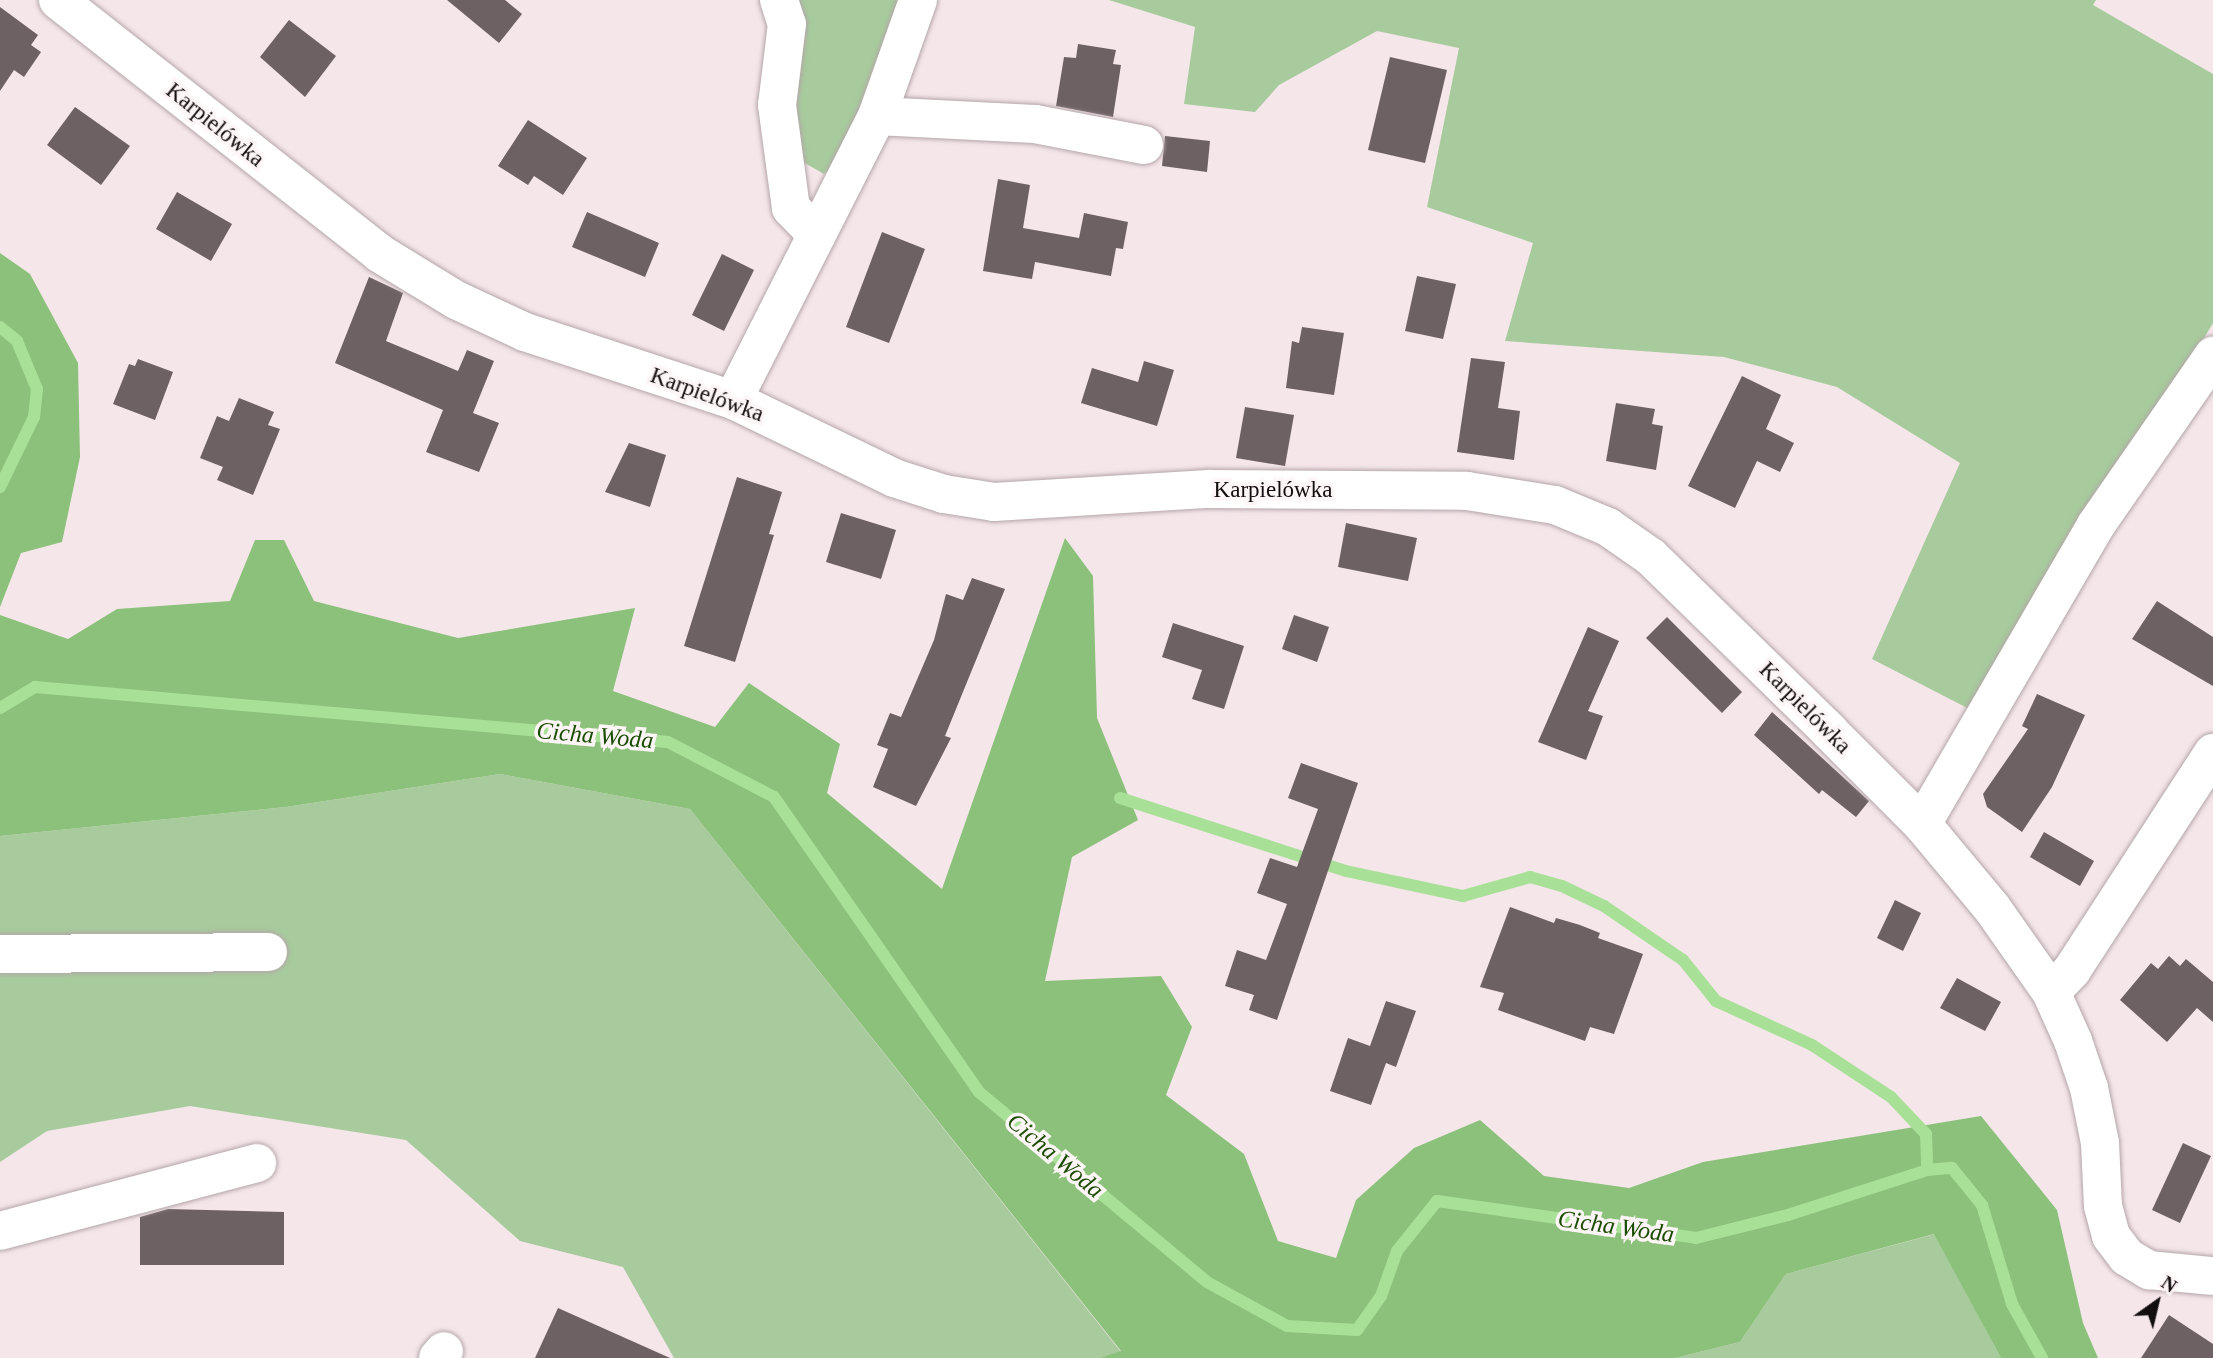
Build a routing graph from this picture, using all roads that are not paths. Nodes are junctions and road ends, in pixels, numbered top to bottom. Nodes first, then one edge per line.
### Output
1 (58, 0) edge
2 (779, 0) edge
3 (918, 0) edge
4 (877, 116) junction
5 (1144, 145) dead end
6 (817, 235) junction
7 (2213, 356) edge
8 (733, 400) junction
9 (2213, 753) edge
10 (1922, 824) junction
11 (268, 952) dead end
12 (0, 954) edge
13 (2051, 992) junction
14 (257, 1163) dead end
15 (0, 1231) edge
16 (2213, 1276) edge

1 - 8 street, Karpielówka
2 - 6 street
3 - 4 street
4 - 5 street
4 - 6 street
6 - 8 street
7 - 10 street
8 - 10 street, Karpielówka
9 - 13 street
10 - 13 street, Karpielówka
11 - 12 street
13 - 16 street, Karpielówka
14 - 15 street

